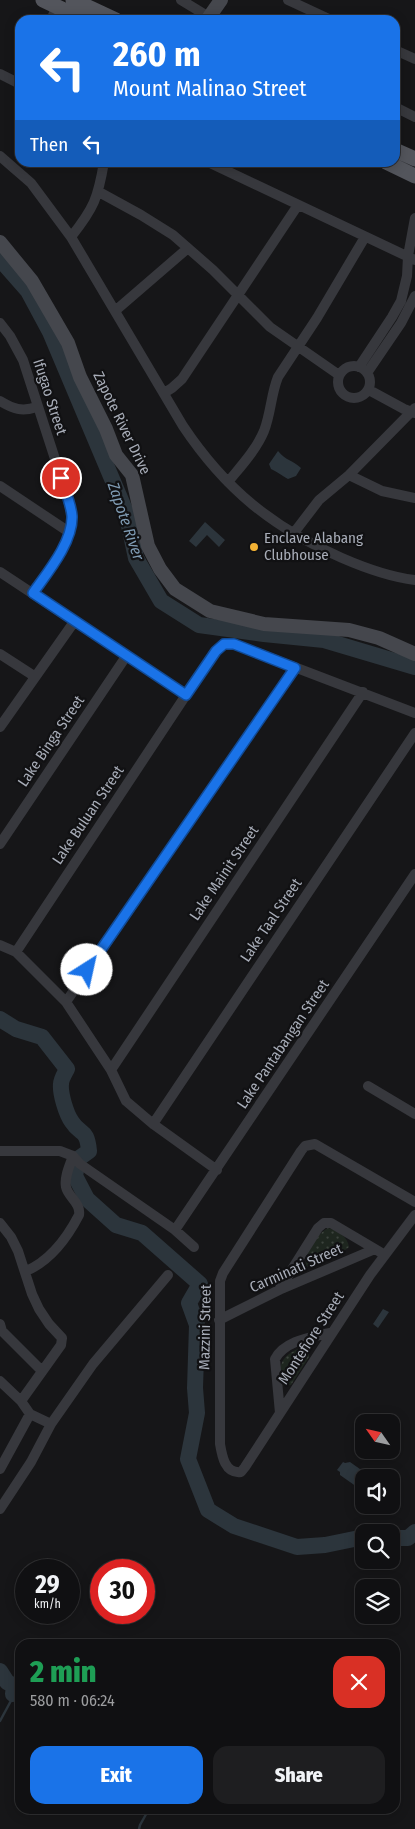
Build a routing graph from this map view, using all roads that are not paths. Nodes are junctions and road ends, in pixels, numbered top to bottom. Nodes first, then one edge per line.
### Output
1 (73, 0) edge
2 (181, 0) edge
3 (221, 0) edge
4 (229, 0) edge
5 (288, 0) edge
6 (50, 9) edge
7 (69, 15) edge
8 (105, 15) edge
9 (205, 15) edge
10 (213, 15) edge
11 (215, 15) edge
12 (320, 15) edge
13 (400, 52) edge
14 (415, 59) edge
15 (0, 74) edge
16 (15, 82) edge
17 (400, 110) edge
18 (415, 117) edge
19 (400, 152) edge
20 (0, 156) edge
21 (415, 159) edge
22 (103, 167) edge
23 (218, 167) edge
24 (396, 167) edge
25 (415, 176) edge
26 (99, 192) junction
27 (298, 205) junction
28 (415, 218) edge
29 (71, 237) junction
30 (365, 237) junction
31 (0, 242) edge
32 (188, 248) junction
33 (411, 258) edge
34 (236, 295) junction
35 (415, 296) edge
36 (115, 311) junction
37 (0, 323) edge
38 (299, 348) junction
39 (363, 370) junction
40 (340, 375) junction
41 (369, 390) junction
42 (164, 393) junction
43 (0, 400) edge
44 (38, 407) junction
45 (414, 411) edge
46 (349, 476) junction
47 (228, 482) junction
48 (0, 486) edge
49 (415, 498) edge
50 (69, 532) junction
51 (293, 534) junction
52 (0, 572) edge
53 (415, 580) edge
54 (33, 593) junction
55 (74, 622) junction
56 (0, 654) edge
57 (415, 654) edge
58 (127, 655) junction
59 (295, 668) junction
60 (34, 676) junction
61 (363, 692) junction
62 (186, 695) junction
63 (415, 713) edge
64 (0, 727) edge
65 (415, 733) edge
66 (0, 844) edge
67 (415, 874) edge
68 (0, 945) edge
69 (16, 952) junction
70 (66, 1002) junction
71 (110, 1070) junction
72 (368, 1086) dead end
73 (415, 1114) edge
74 (152, 1124) junction
75 (0, 1151) edge
76 (76, 1159) junction
77 (217, 1170) junction
78 (415, 1202) edge
79 (415, 1215) edge
80 (0, 1223) edge
81 (175, 1230) junction
82 (194, 1247) dead end
83 (375, 1249) junction
84 (385, 1255) junction
85 (26, 1271) junction
86 (168, 1276) dead end
87 (279, 1290) junction
88 (219, 1320) junction
89 (0, 1324) edge
90 (333, 1332) junction
91 (42, 1371) junction
92 (1, 1385) edge
93 (21, 1401) junction
94 (280, 1413) junction
95 (30, 1414) junction
96 (51, 1424) junction
97 (0, 1469) edge
98 (232, 1470) joint
99 (0, 1509) edge

1 - 8 main road
2 - 9 street
3 - 10 street
4 - 11 street
5 - 12 street
6 - 7 main road
13 - 14 street
15 - 16 street
17 - 18 street
19 - 21 main road
20 - 29 street
22 - 26 street
23 - 27 street
24 - 25 main road
26 - 29 street
26 - 32 street
27 - 30 street
27 - 34 street
28 - 33 street
29 - 36 street
30 - 33 street
30 - 38 street
31 - 57 street, Zapote River Drive
32 - 34 street
32 - 36 street
33 - 39 street
34 - 38 street
34 - 42 street
35 - 39 street
36 - 42 street
37 - 44 street, Ifugao Street
38 - 40 street
38 - 47 street
39 - 40 street
39 - 41 street
40 - 41 street
41 - 45 street
42 - 47 street
43 - 44 street
44 - 50 street, Ifugao Street
45 - 46 street
46 - 49 street
46 - 51 street
47 - 51 street
48 - 50 street
50 - 54 street, Ifugao Street
51 - 53 street
52 - 54 street
54 - 55 street
55 - 58 street
55 - 60 street
56 - 60 street
58 - 62 street
58 - 66 street, Lake Binga Street
59 - 61 street
59 - 62 street, Lake Buluan Street
59 - 70 street
60 - 64 street
61 - 63 street
61 - 71 street, Lake Mainit Street
62 - 69 street, Lake Buluan Street
65 - 74 street, Lake Taal Street
67 - 77 street, Lake Pantabangan Street
68 - 69 street
69 - 70 street
70 - 71 street
71 - 74 street
72 - 73 street
74 - 77 street
75 - 76 street
76 - 81 street
76 - 85 street
77 - 81 street, Lake Pantabangan Street
78 - 88 street, Mazzini Street
79 - 84 street, Montefiore Street
80 - 85 street
81 - 82 street
83 - 84 street
83 - 87 street, Carminati Street
83 - 87 street
84 - 90 street, Montefiore Street
85 - 91 street
86 - 96 street
87 - 88 street, Carminati Street
88 - 98 street, Mazzini Street
89 - 91 street
90 - 94 street, Montefiore Street
90 - 94 street
91 - 93 street
92 - 93 street
93 - 95 street
94 - 98 street, Montefiore Street
95 - 96 street
95 - 97 street
96 - 99 street

